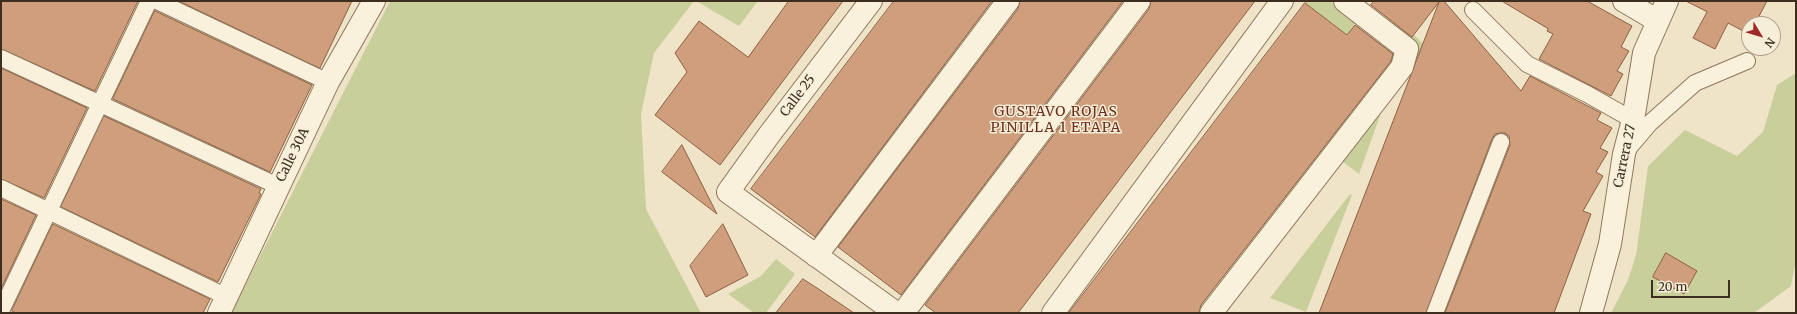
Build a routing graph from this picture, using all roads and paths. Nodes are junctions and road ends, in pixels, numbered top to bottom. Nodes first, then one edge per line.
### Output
1 (149, 1) edge
2 (157, 1) edge
3 (374, 1) edge
4 (871, 1) edge
5 (1008, 1) edge
6 (1139, 1) edge
7 (1282, 1) edge
8 (1346, 1) edge
9 (1624, 1) edge
10 (1667, 1) edge
11 (1474, 10) dead end
12 (1658, 21) junction
13 (1, 58) edge
14 (1747, 61) dead end
15 (328, 82) junction
16 (100, 103) junction
17 (1632, 120) junction
18 (1501, 142) dead end
19 (1624, 154) junction
20 (278, 186) junction
21 (1, 188) edge
22 (48, 212) junction
23 (816, 256) junction
24 (223, 305) edge
25 (1, 311) edge
26 (896, 313) edge
27 (903, 313) edge
28 (1053, 313) edge
29 (1211, 313) edge
30 (1435, 313) edge
31 (1591, 313) edge

1 - 16 lane
2 - 15 lane
3 - 15 street, Calle 30A
4 - 23 street, Calle 25
5 - 23 street
6 - 27 street
7 - 28 street
8 - 29 street
9 - 12 street
10 - 12 street, Carrera 27
11 - 17 lane
12 - 17 street, Carrera 27
13 - 16 lane
14 - 19 lane
15 - 20 street, Calle 30A
16 - 20 lane
16 - 22 lane
17 - 19 street, Carrera 27
18 - 30 lane
19 - 31 street, Carrera 27
20 - 24 street, Calle 30A
21 - 22 lane
22 - 24 lane
22 - 25 lane
23 - 26 street

